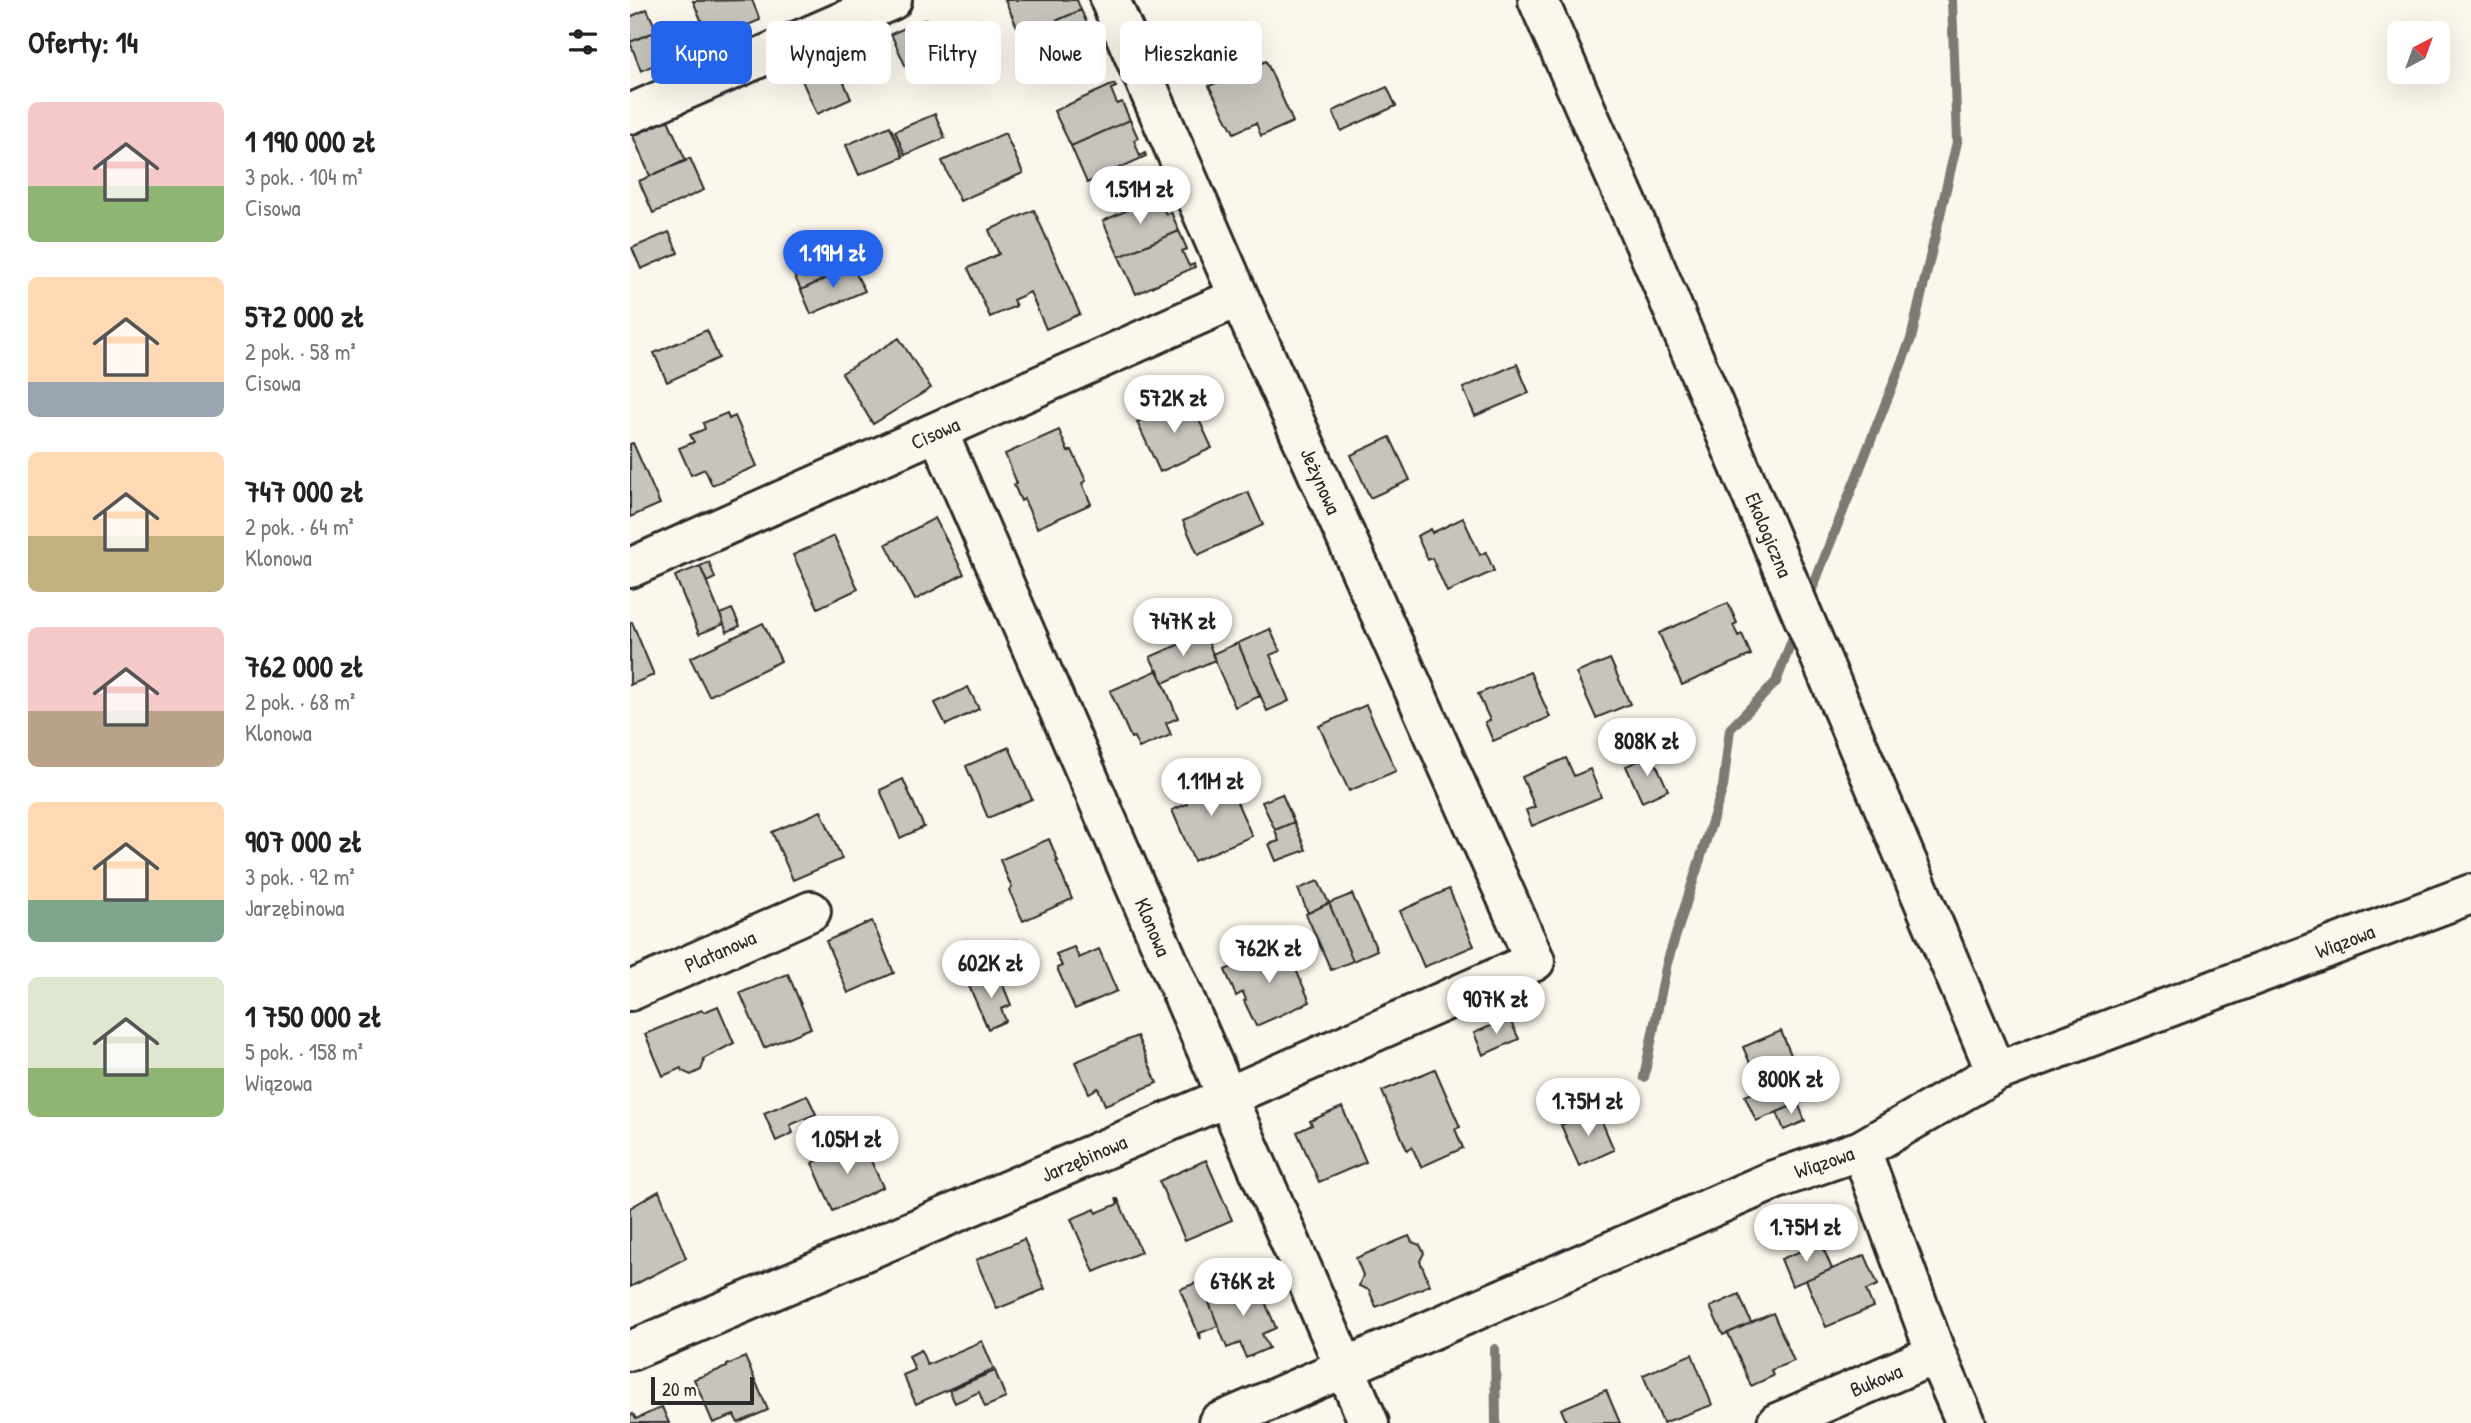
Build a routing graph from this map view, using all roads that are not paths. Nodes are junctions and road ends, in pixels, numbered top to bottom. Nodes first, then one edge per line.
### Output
1 (892, 0) edge
2 (1110, 0) edge
3 (1538, 0) edge
4 (630, 114) edge
5 (1239, 297) junction
6 (938, 432) junction
7 (630, 568) edge
8 (2471, 894) edge
9 (811, 911) dead end
10 (1535, 961) joint
11 (630, 991) edge
12 (1996, 1072) junction
13 (1227, 1097) junction
14 (1861, 1150) junction
15 (630, 1352) edge
16 (1936, 1354) junction
17 (1346, 1368) junction
18 (1218, 1423) edge
19 (1368, 1423) edge
20 (1777, 1423) edge
21 (1966, 1423) edge

1 - 4 street
2 - 5 street, Jeżynowa
3 - 12 street, Ekologiczna
5 - 6 street, Cisowa
5 - 10 street, Jeżynowa
6 - 7 street, Cisowa
6 - 13 street, Klonowa
8 - 12 street, Wiązowa
9 - 11 street, Platanowa
10 - 13 street, Jarzębinowa
12 - 14 street, Wiązowa
13 - 15 street, Jarzębinowa
13 - 17 street, Klonowa
14 - 16 street
14 - 17 street, Wiązowa
16 - 20 street, Bukowa
16 - 21 street
17 - 18 street, Wiązowa
17 - 19 street, Klonowa

